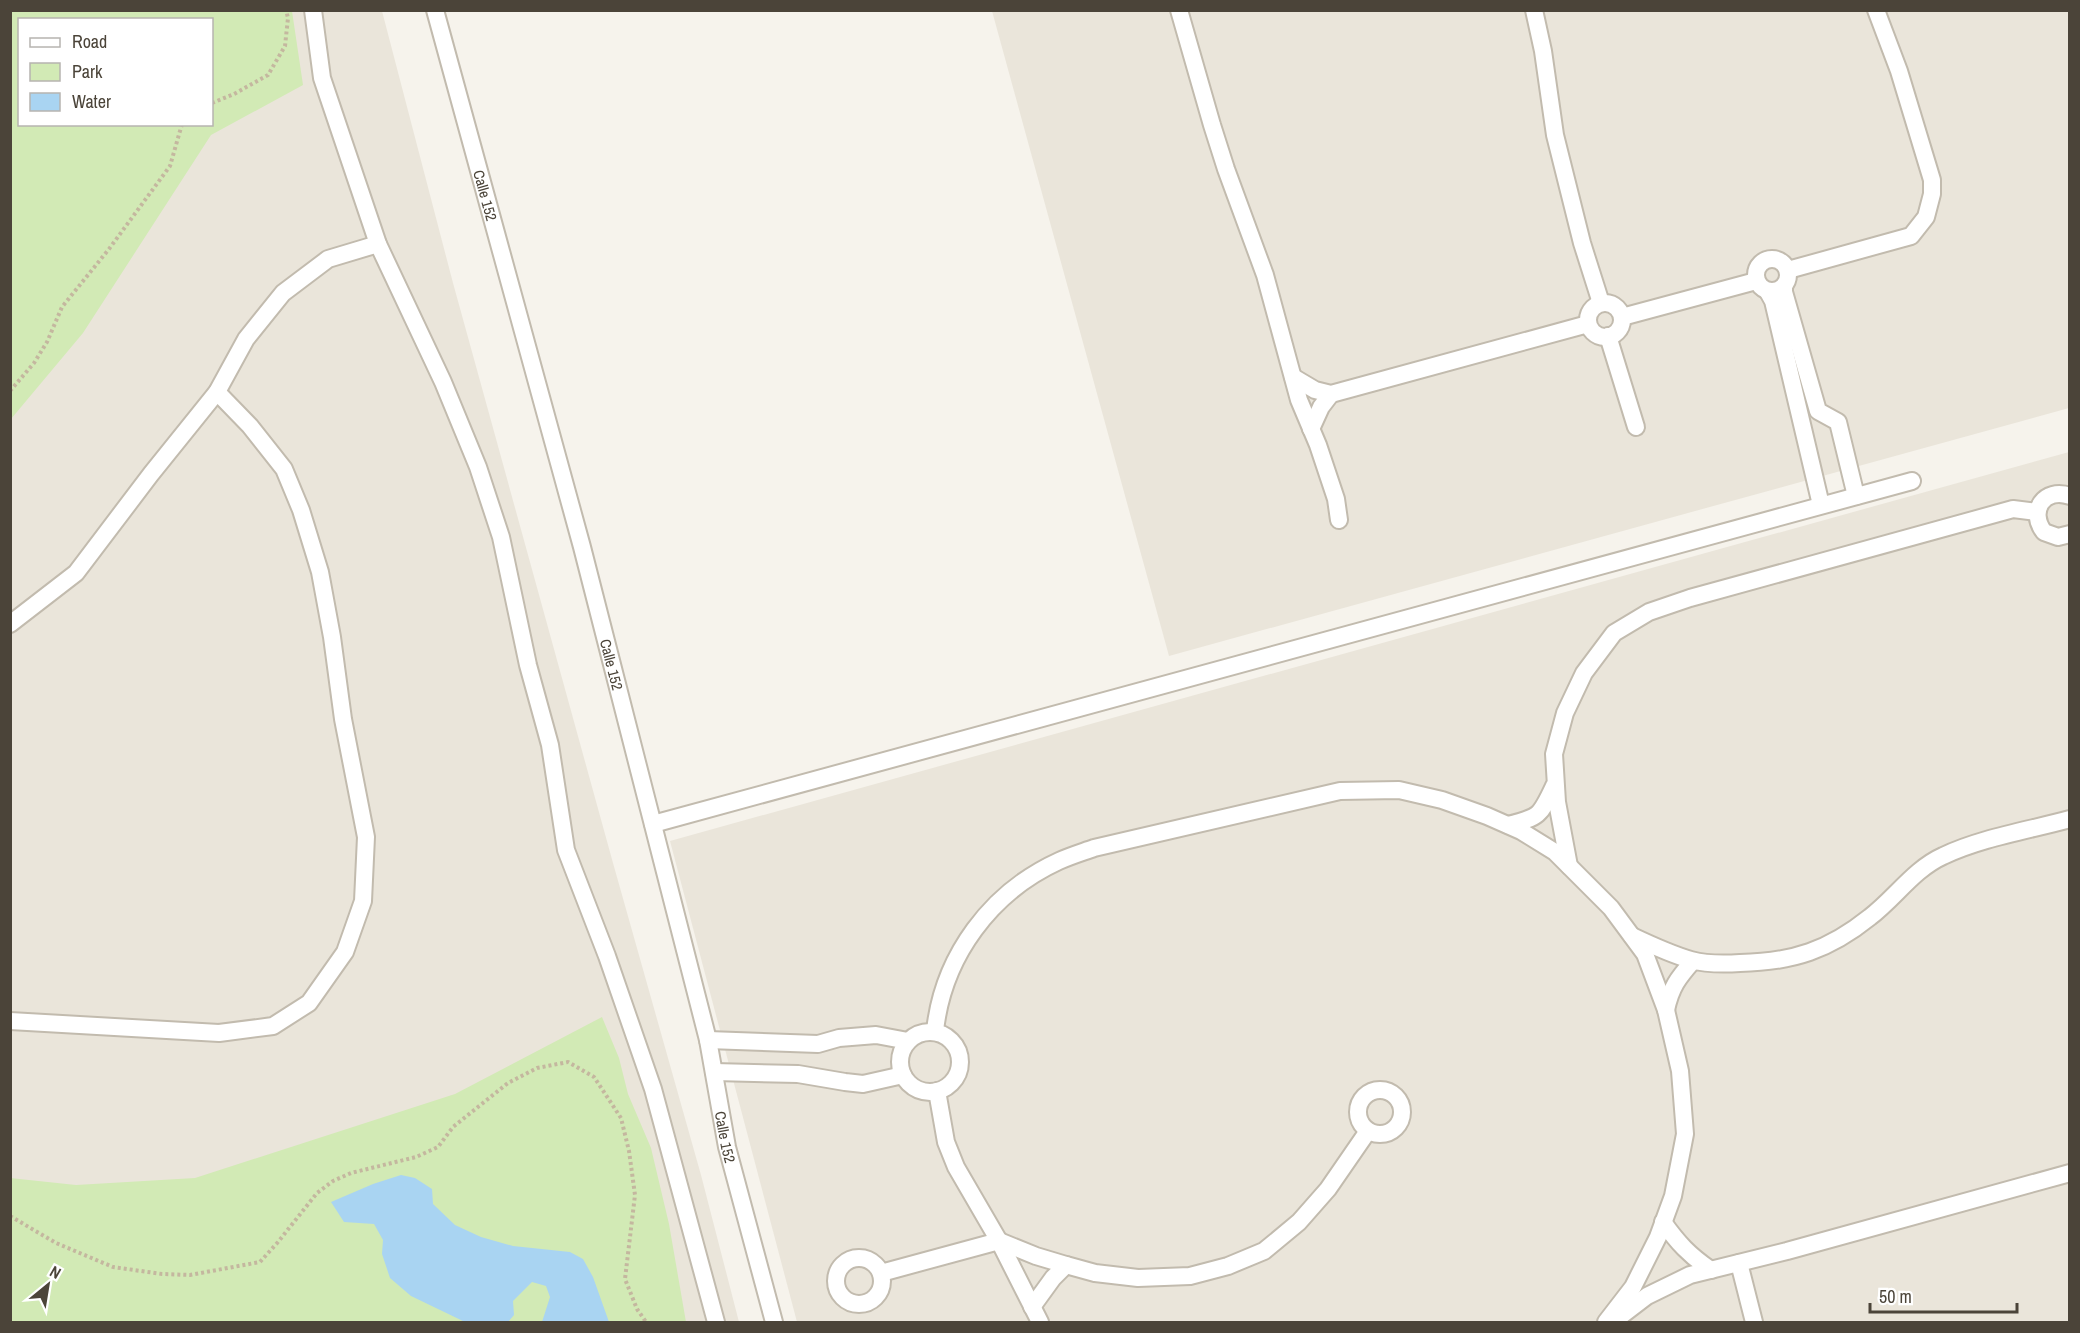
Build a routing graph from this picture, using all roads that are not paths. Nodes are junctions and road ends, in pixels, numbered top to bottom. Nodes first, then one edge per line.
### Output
1 (313, 10) edge
2 (435, 10) edge
3 (1179, 10) edge
4 (1534, 10) edge
5 (1876, 10) edge
6 (378, 244) junction
7 (1774, 282) junction
8 (1601, 303) junction
9 (1622, 317) junction
10 (1588, 324) junction
11 (1608, 336) junction
12 (1293, 377) junction
13 (217, 392) junction
14 (1330, 394) junction
15 (1636, 427) dead end
16 (1311, 429) junction
17 (1912, 481) dead end
18 (1856, 496) junction
19 (2070, 496) edge
20 (1821, 505) junction
21 (2037, 512) junction
22 (1339, 520) dead end
23 (2070, 534) edge
24 (10, 624) edge
25 (1556, 782) junction
26 (2070, 819) edge
27 (653, 824) junction
28 (1508, 825) junction
29 (1569, 866) junction
30 (1631, 936) junction
31 (1693, 961) junction
32 (1666, 1010) junction
33 (10, 1021) edge
34 (935, 1031) junction
35 (708, 1040) junction
36 (908, 1041) junction
37 (714, 1072) junction
38 (903, 1075) junction
39 (937, 1091) junction
40 (1368, 1131) dead end
41 (2070, 1173) edge
42 (1663, 1222) junction
43 (999, 1241) junction
44 (1738, 1263) junction
45 (1066, 1265) junction
46 (1711, 1270) junction
47 (881, 1273) dead end
48 (1032, 1307) junction
49 (716, 1323) edge
50 (774, 1323) edge
51 (1040, 1323) edge
52 (1606, 1323) edge
53 (1612, 1323) edge
54 (1754, 1323) edge

1 - 6 street
2 - 27 street, Calle 152
3 - 12 street
4 - 8 street
5 - 7 street
6 - 13 street
6 - 49 street
7 - 9 street
7 - 18 street
7 - 20 street
8 - 9 street
8 - 10 street
9 - 11 street
10 - 11 street
10 - 14 street
11 - 15 street
12 - 14 street
12 - 16 street
13 - 24 street
13 - 33 street
14 - 16 street
16 - 22 street
17 - 18 street
18 - 20 street
19 - 21 street
20 - 27 street
21 - 23 street
21 - 25 street
25 - 28 street
25 - 29 street
26 - 31 street
27 - 35 street, Calle 152
28 - 29 street
28 - 34 street
29 - 30 street
30 - 31 street
30 - 32 street
31 - 32 street
32 - 42 street
34 - 36 street
34 - 39 street
35 - 36 street
35 - 37 street, Calle 152
36 - 38 street
37 - 38 street
37 - 50 street, Calle 152
38 - 39 street
39 - 43 street
40 - 45 street
41 - 44 street
42 - 46 street
42 - 52 street
43 - 45 street
43 - 47 street
43 - 48 street
44 - 46 street
44 - 54 street
45 - 48 street
46 - 53 street
48 - 51 street

